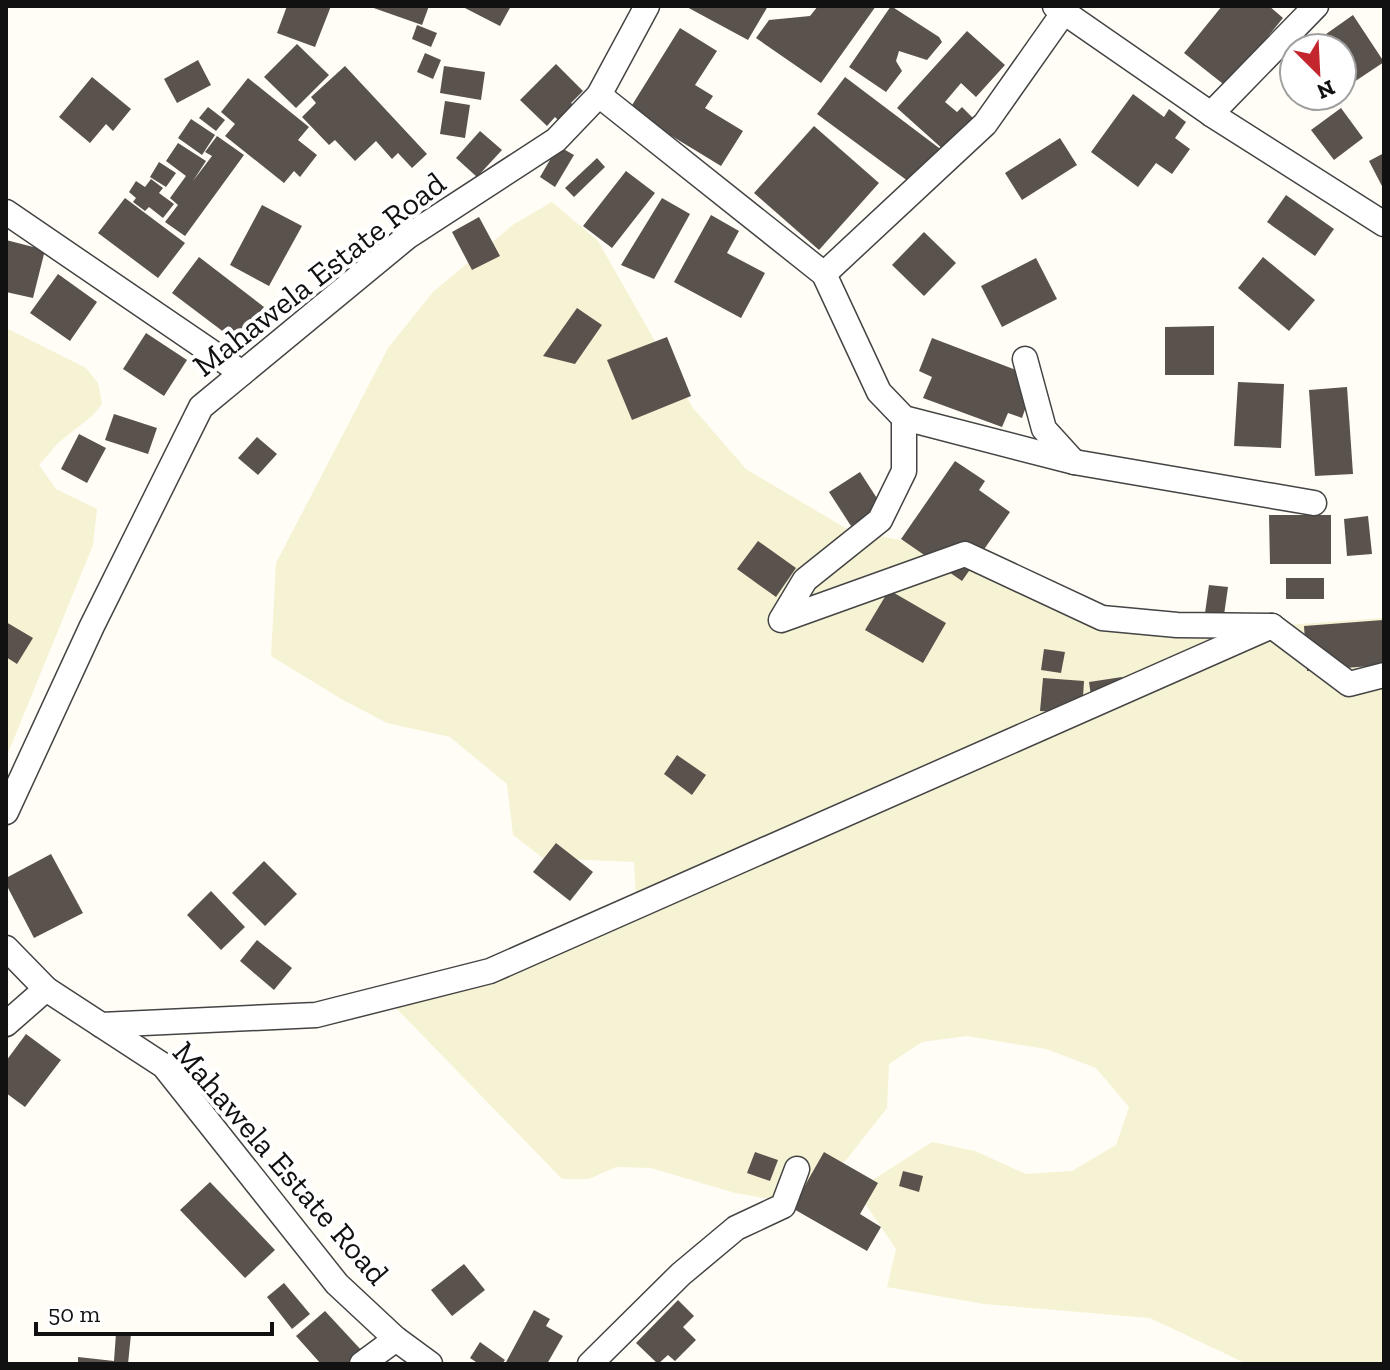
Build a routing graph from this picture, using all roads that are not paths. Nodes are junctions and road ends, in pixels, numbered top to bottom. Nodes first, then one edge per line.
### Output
1 (647, 6) edge
2 (1316, 6) edge
3 (1060, 9) edge
4 (599, 95) junction
5 (1211, 114) junction
6 (6, 212) edge
7 (1384, 224) edge
8 (824, 274) junction
9 (1025, 359) dead end
10 (242, 373) junction
11 (904, 418) junction
12 (1074, 462) junction
13 (1314, 503) dead end
14 (1272, 626) junction
15 (1384, 675) edge
16 (6, 812) edge
17 (6, 948) edge
18 (46, 989) junction
19 (6, 1024) edge
20 (101, 1025) junction
21 (797, 1169) dead end
22 (396, 1339) junction
23 (362, 1364) edge
24 (430, 1364) edge
25 (590, 1364) edge

1 - 4 street, Mahawela Estate Road
2 - 5 street
3 - 5 street
3 - 8 street
4 - 8 street
4 - 10 street, Mahawela Estate Road
5 - 7 street
6 - 10 street
8 - 11 street
9 - 12 street
10 - 16 street, Mahawela Estate Road
11 - 12 street
11 - 14 street
12 - 13 street
14 - 15 street
14 - 20 street
17 - 18 street, Mahawela Estate Road
18 - 19 street
18 - 20 street, Mahawela Estate Road
20 - 22 street, Mahawela Estate Road
21 - 25 street
22 - 23 street
22 - 24 street, Mahawela Estate Road

